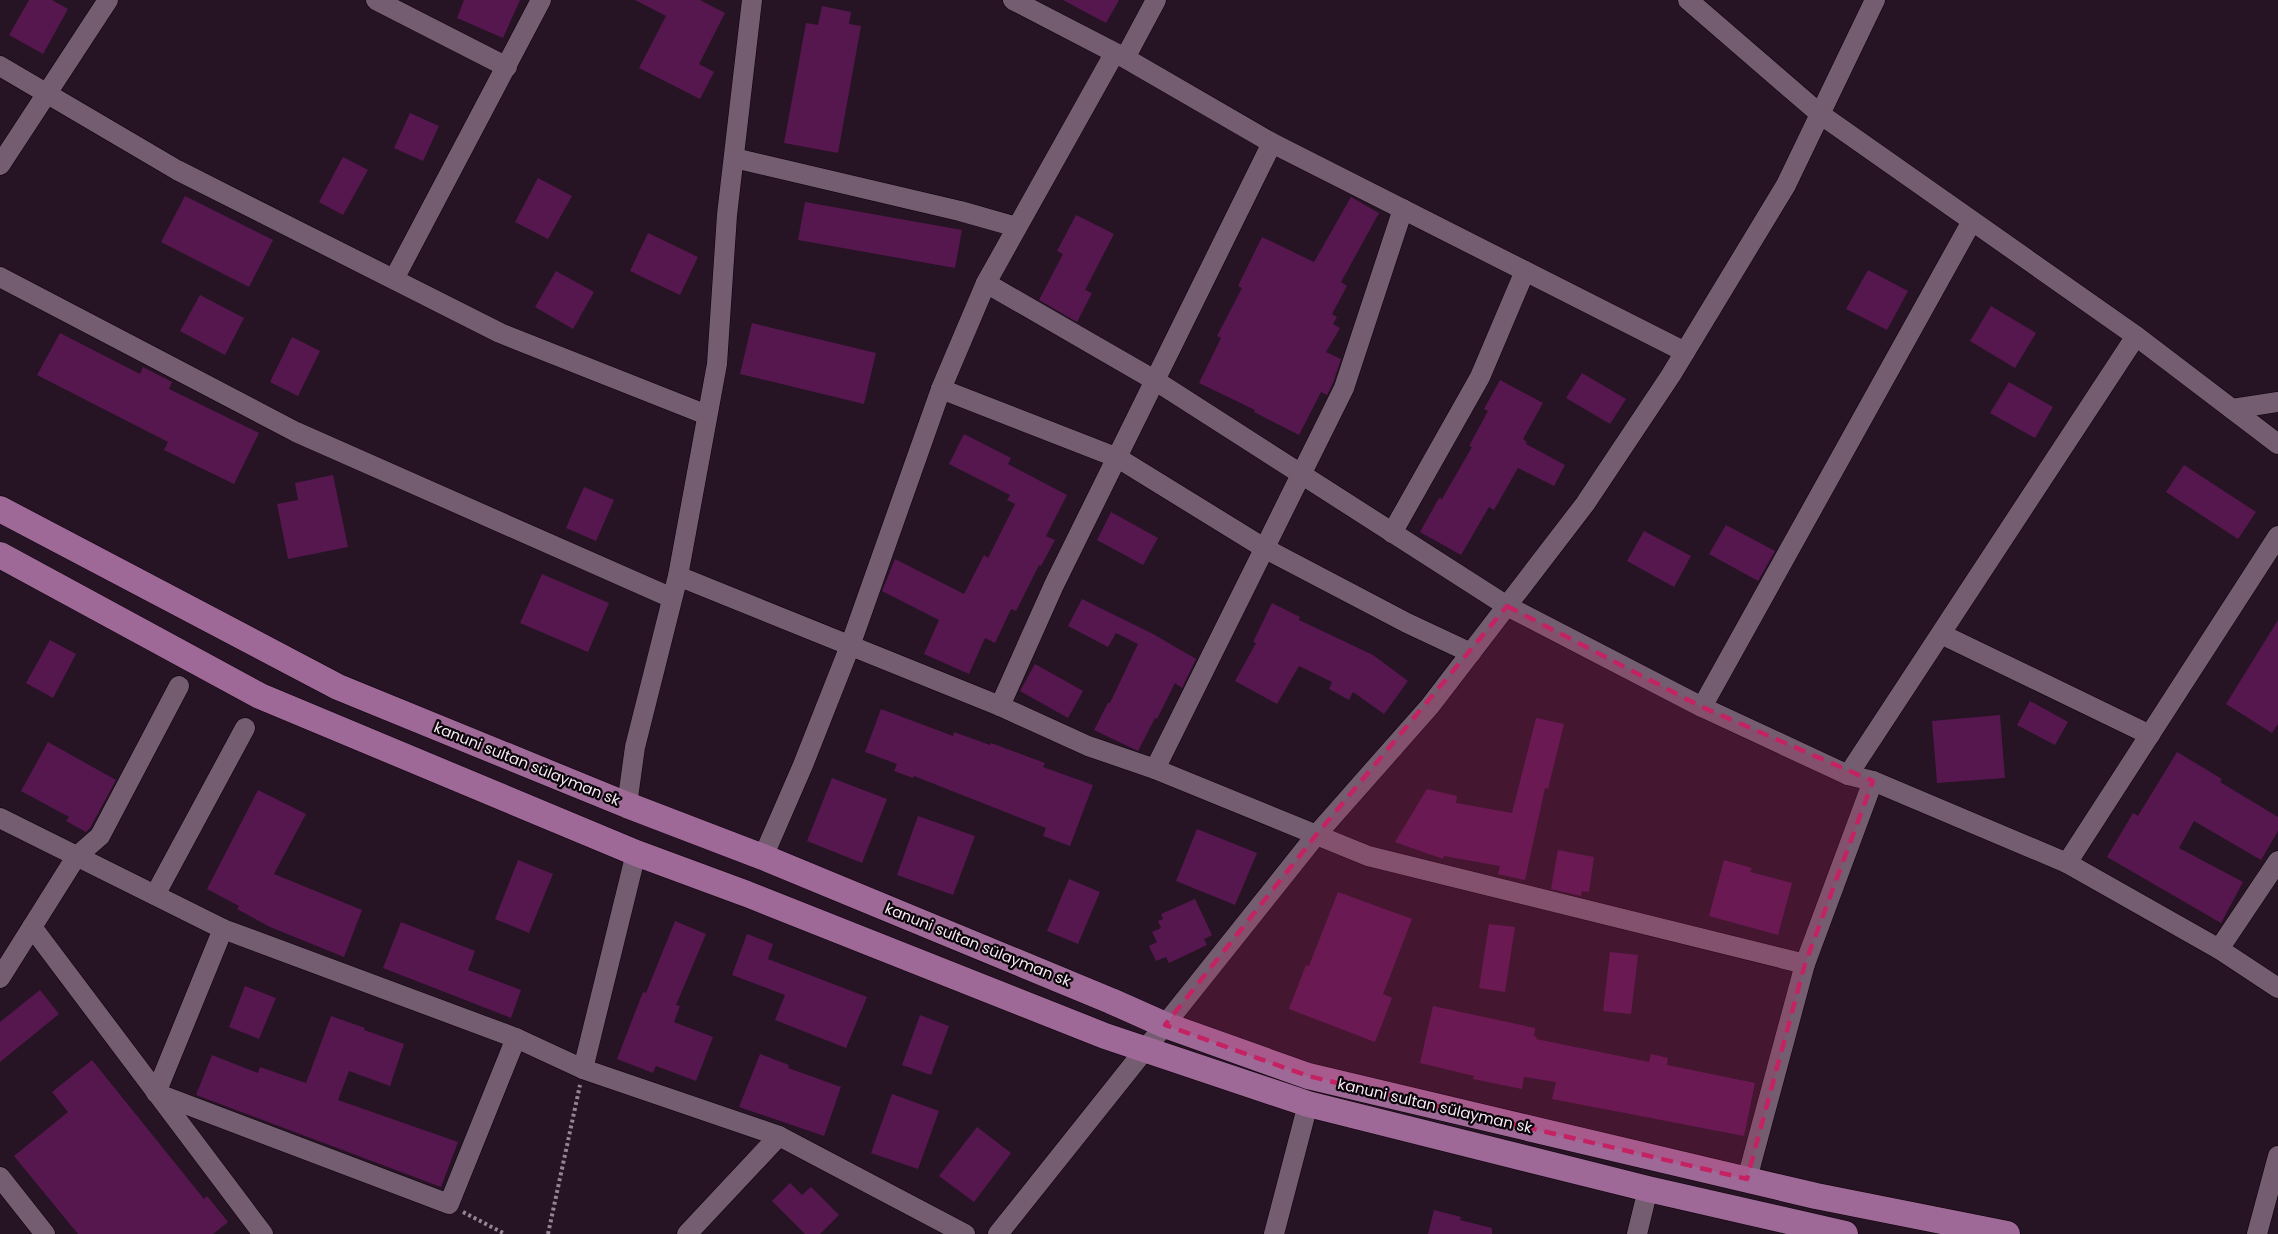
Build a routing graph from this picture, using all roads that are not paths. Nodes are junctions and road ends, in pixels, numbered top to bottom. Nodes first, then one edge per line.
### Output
1 (108, 0) edge
2 (376, 0) edge
3 (541, 0) edge
4 (752, 0) edge
5 (1013, 0) edge
6 (1156, 0) edge
7 (1688, 0) edge
8 (1875, 0) edge
9 (1119, 56) junction
10 (0, 66) edge
11 (507, 67) junction
12 (47, 93) junction
13 (1820, 114) junction
14 (1272, 143) junction
15 (734, 158) junction
16 (0, 165) edge
17 (1403, 209) junction
18 (1972, 221) junction
19 (1017, 227) junction
20 (1525, 271) junction
21 (0, 277) edge
22 (394, 279) junction
23 (986, 283) junction
24 (2136, 336) junction
25 (1685, 352) junction
26 (1156, 381) junction
27 (941, 389) junction
28 (2278, 402) edge
29 (2232, 409) junction
30 (707, 416) junction
31 (2278, 444) edge
32 (1118, 459) junction
33 (1300, 474) junction
34 (0, 509) edge
35 (1392, 533) junction
36 (2278, 536) edge
37 (1264, 548) junction
38 (0, 555) edge
39 (678, 576) junction
40 (672, 598) junction
41 (1507, 606) junction
42 (1941, 634) junction
43 (850, 646) junction
44 (1471, 653) junction
45 (179, 686) dead end
46 (1000, 706) junction
47 (1702, 707) junction
48 (245, 728) dead end
49 (2150, 735) junction
50 (1155, 769) junction
51 (1848, 775) junction
52 (1872, 782) junction
53 (627, 805) junction
54 (0, 818) edge
55 (1317, 834) junction
56 (636, 853) junction
57 (76, 856) junction
58 (763, 857) junction
59 (2278, 861) edge
60 (2067, 863) junction
61 (155, 895) junction
62 (32, 927) junction
63 (223, 929) junction
64 (2219, 949) junction
65 (1805, 964) junction
66 (0, 978) edge
67 (2278, 988) edge
68 (1166, 1025) junction
69 (516, 1038) junction
70 (1146, 1051) junction
71 (583, 1069) junction
72 (156, 1093) junction
73 (1308, 1104) junction
74 (779, 1136) junction
75 (2278, 1156) edge
76 (0, 1177) edge
77 (1747, 1179) junction
78 (1648, 1189) junction
79 (256, 1232) edge
80 (45, 1234) edge
81 (687, 1234) edge
82 (965, 1234) edge
83 (998, 1234) edge
84 (1274, 1234) edge
85 (1637, 1234) edge
86 (1845, 1234) edge
87 (2007, 1234) edge
88 (2257, 1234) edge

1 - 12 street
2 - 11 street
3 - 11 street
4 - 15 street
5 - 9 street
6 - 9 street
7 - 13 street
8 - 13 street
9 - 14 street
9 - 19 street
10 - 12 street
11 - 22 street
12 - 16 street
12 - 22 street
13 - 18 street
13 - 25 street
14 - 17 street
14 - 26 street
15 - 19 street
15 - 30 street
17 - 20 street
17 - 33 street
18 - 24 street
18 - 47 street
19 - 23 street
20 - 25 street
20 - 35 street
21 - 40 street
22 - 30 street
23 - 26 street
23 - 27 street
24 - 29 street
24 - 42 street
25 - 41 street
26 - 32 street
26 - 33 street
27 - 32 street
27 - 43 street
28 - 29 street
29 - 31 street
30 - 39 street
32 - 37 street
32 - 46 street
33 - 35 street
33 - 37 street
34 - 53 main road, kanuni sultan sülayman sk
35 - 41 street
36 - 49 street
37 - 44 street
37 - 50 street
38 - 56 main road
39 - 40 street
39 - 43 street
40 - 53 street
41 - 44 street
41 - 47 street
42 - 49 street
42 - 51 street
43 - 46 street
43 - 58 street
44 - 55 street
45 - 57 street
46 - 50 street
47 - 51 street
48 - 61 street
49 - 60 street
50 - 55 street
51 - 52 street
52 - 60 street
52 - 65 street
53 - 58 main road, kanuni sultan sülayman sk
54 - 57 street
55 - 65 street
55 - 68 street
56 - 70 main road
56 - 71 street
57 - 61 street
57 - 62 street
58 - 68 main road, kanuni sultan sülayman sk
59 - 64 street
60 - 64 street
61 - 63 street
62 - 66 street
62 - 72 street
63 - 69 street
63 - 72 street
64 - 67 street
65 - 77 street
68 - 70 street
68 - 77 main road, kanuni sultan sülayman sk
69 - 71 street
69 - 72 street
70 - 73 main road
70 - 83 street
71 - 74 street
72 - 79 street
73 - 78 main road
73 - 84 street
74 - 81 street
74 - 82 street
75 - 88 street
76 - 80 street
77 - 87 main road, kanuni sultan sülayman sk
78 - 85 street
78 - 86 main road

